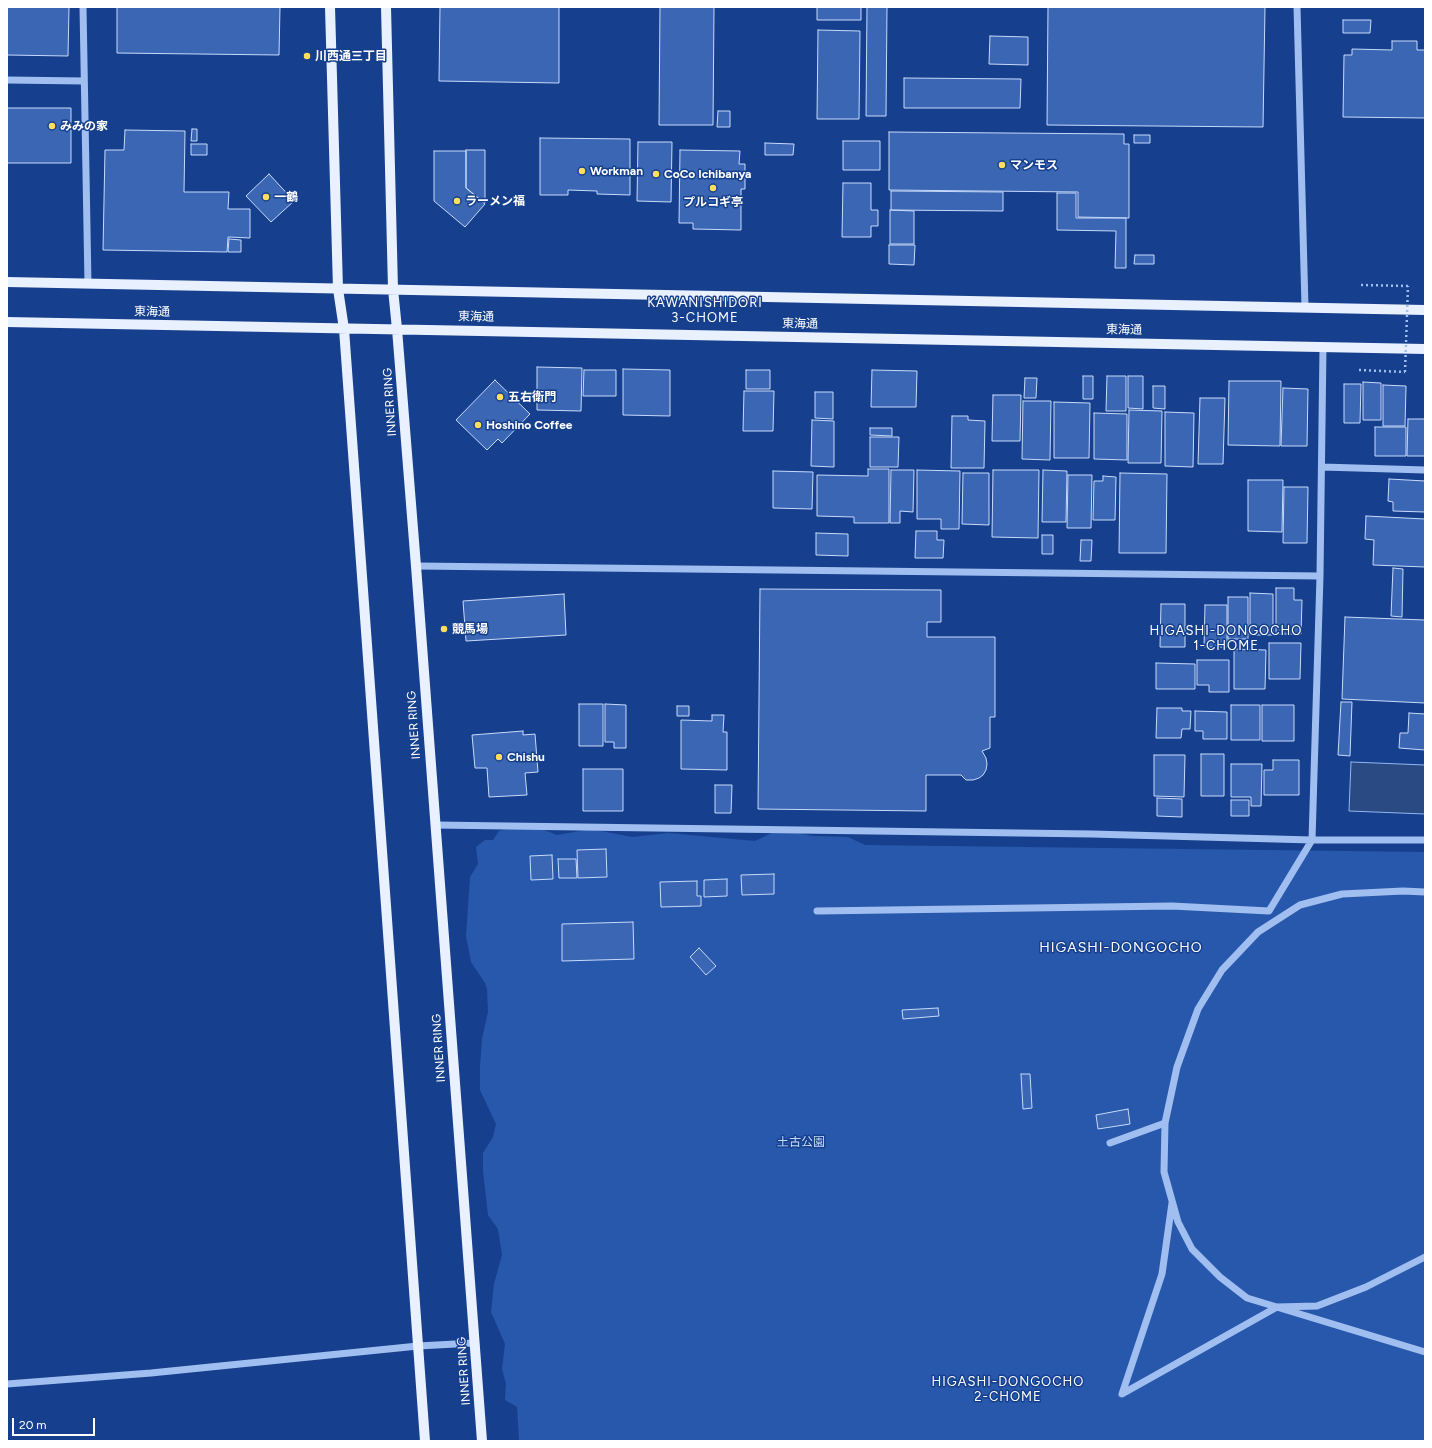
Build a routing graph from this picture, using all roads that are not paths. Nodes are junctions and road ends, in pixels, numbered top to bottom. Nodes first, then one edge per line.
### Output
1 (83, 7) edge
2 (330, 7) edge
3 (386, 7) edge
4 (1297, 7) edge
5 (7, 80) edge
6 (84, 81) junction
7 (7, 282) edge
8 (88, 284) junction
9 (338, 289) junction
10 (393, 289) junction
11 (1304, 307) junction
12 (1425, 310) edge
13 (7, 322) edge
14 (344, 329) junction
15 (398, 329) junction
16 (1323, 347) junction
17 (1425, 349) edge
18 (1322, 467) junction
19 (1425, 470) edge
20 (416, 566) junction
21 (1320, 576) junction
22 (435, 826) junction
23 (1312, 840) junction
24 (1425, 840) edge
25 (1425, 892) edge
26 (817, 911) dead end
27 (1269, 911) junction
28 (1274, 922) junction
29 (1165, 1123) junction
30 (1110, 1143) dead end
31 (1172, 1202) junction
32 (1425, 1257) edge
33 (1277, 1307) junction
34 (474, 1343) junction
35 (418, 1346) junction
36 (1425, 1352) edge
37 (7, 1384) edge
38 (425, 1441) edge
39 (482, 1441) edge

1 - 6 street
2 - 9 main road
3 - 10 main road, INNER RING
4 - 11 street
5 - 6 street
6 - 8 street
7 - 8 main road
8 - 9 main road
9 - 10 main road
9 - 14 main road
10 - 11 main road
10 - 15 main road, INNER RING
11 - 12 main road
13 - 14 main road, 東海通
14 - 15 main road, 東海通
14 - 35 main road
15 - 16 main road, 東海通
15 - 20 main road, INNER RING
16 - 17 main road, 東海通
16 - 18 street
18 - 19 street
18 - 21 street
20 - 21 street
20 - 22 main road, INNER RING
21 - 23 street
22 - 23 street
22 - 34 main road, INNER RING
23 - 24 street
23 - 27 street
25 - 28 street
26 - 27 street
27 - 28 street
28 - 29 street
29 - 30 street
29 - 31 street
31 - 33 street
31 - 33 street
32 - 33 street
33 - 36 street
34 - 35 street
34 - 39 main road, INNER RING
35 - 37 street
35 - 38 main road

